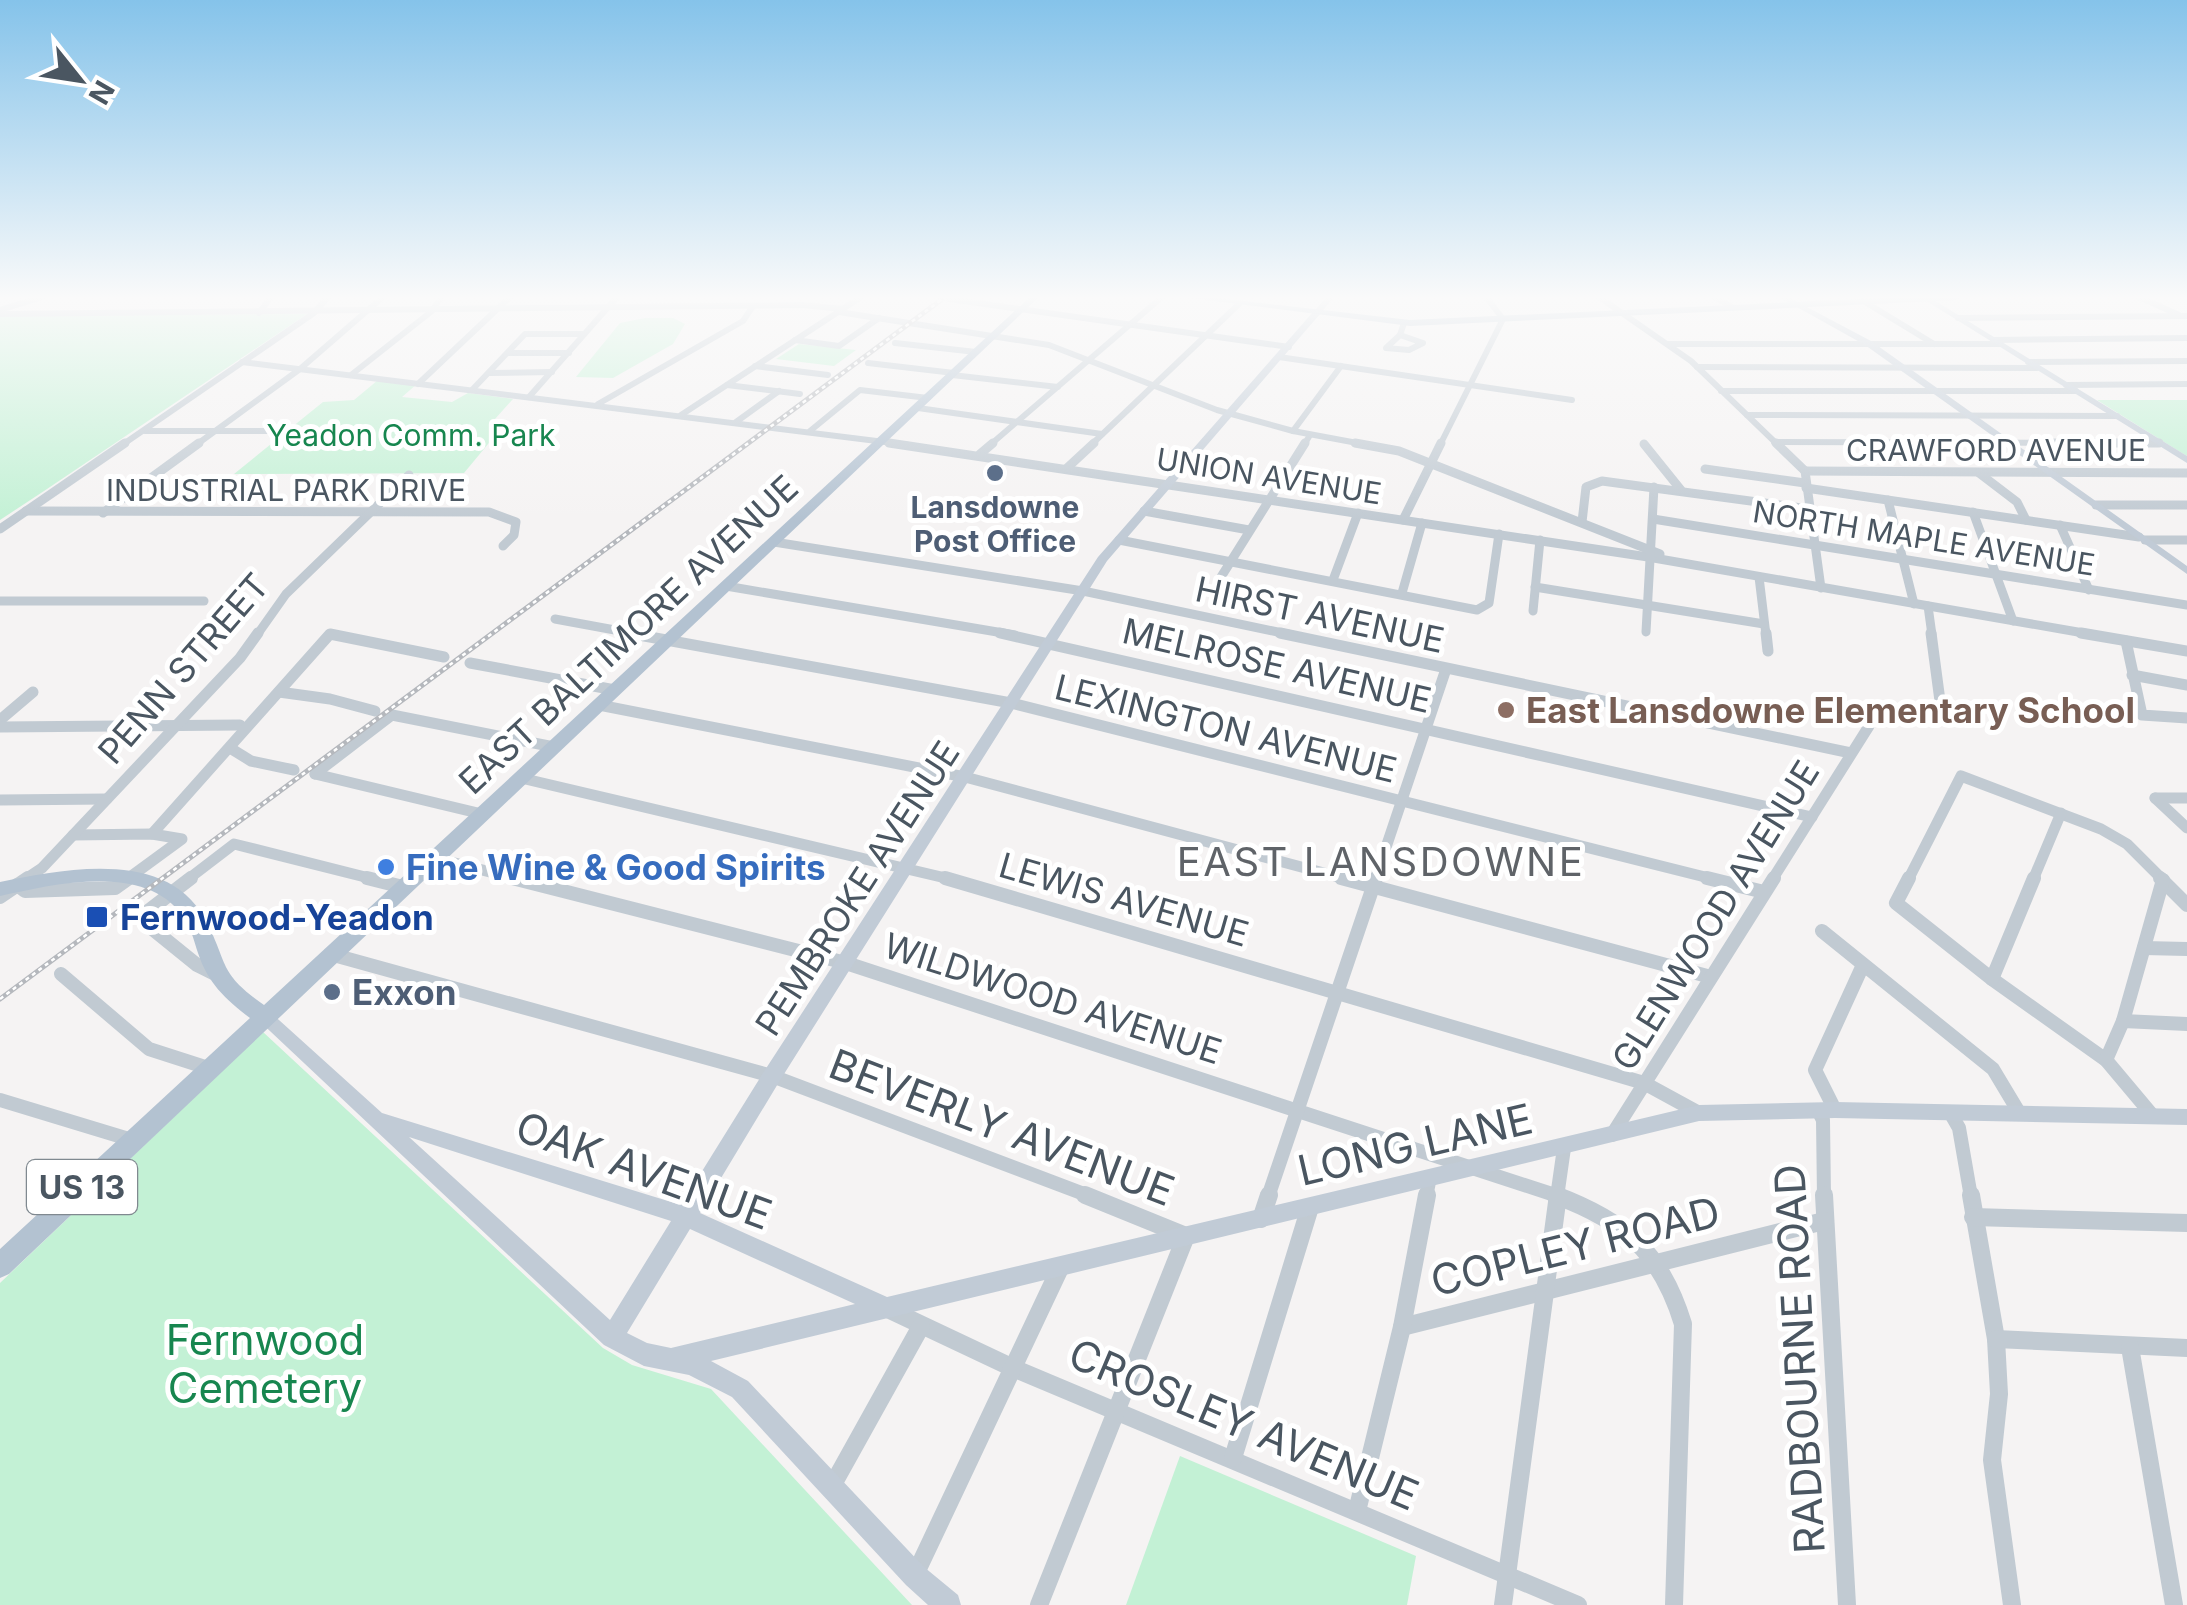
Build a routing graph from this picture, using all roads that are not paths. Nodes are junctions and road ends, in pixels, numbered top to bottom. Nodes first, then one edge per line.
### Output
1 (228, 372) edge
2 (296, 372) edge
3 (325, 372) edge
4 (355, 372) edge
5 (431, 372) edge
6 (552, 372) joint
7 (655, 372) edge
8 (746, 372) edge
9 (809, 372) edge
10 (937, 372) edge
11 (955, 372) edge
12 (1075, 372) edge
13 (1118, 372) edge
14 (1167, 372) edge
15 (1266, 372) edge
16 (1337, 372) edge
17 (1381, 372) edge
18 (1477, 372) edge
19 (1702, 372) edge
20 (1909, 372) edge
21 (2044, 372) edge
22 (490, 373) joint
23 (828, 374) dead end
24 (953, 374) junction
25 (351, 375) junction
26 (418, 384) junction
27 (2187, 384) edge
28 (727, 385) junction
29 (1471, 385) junction
30 (1152, 386) junction
31 (1058, 387) junction
32 (2071, 388) junction
33 (472, 390) junction
34 (780, 391) junction
35 (1722, 391) junction
36 (1936, 391) junction
37 (800, 394) dead end
38 (529, 397) junction
39 (1572, 400) dead end
40 (923, 403) junction
41 (597, 405) junction
42 (1229, 413) junction
43 (681, 415) junction
44 (1747, 415) junction
45 (1970, 416) junction
46 (2116, 416) junction
47 (736, 422) junction
48 (1017, 422) junction
49 (143, 431) junction
50 (281, 431) dead end
51 (810, 431) junction
52 (1292, 431) junction
53 (212, 432) junction
54 (1102, 434) junction
55 (1310, 435) junction
56 (883, 440) junction
57 (1774, 442) junction
58 (2009, 442) junction
59 (2160, 443) junction
60 (1644, 444) dead end
61 (980, 454) junction
62 (2187, 460) edge
63 (1430, 463) junction
64 (1067, 468) junction
65 (1706, 469) dead end
66 (1804, 470) junction
67 (1595, 472) dead end
68 (1979, 473) junction
69 (2051, 473) junction
70 (2187, 473) edge
71 (409, 476) dead end
72 (1602, 481) junction
73 (1168, 483) junction
74 (1805, 486) junction
75 (1651, 487) junction
76 (1682, 490) junction
77 (1269, 499) junction
78 (1888, 500) junction
79 (2096, 505) junction
80 (2187, 505) edge
81 (1809, 509) junction
82 (1144, 511) junction
83 (26, 512) junction
84 (1972, 512) junction
85 (103, 513) junction
86 (1358, 513) junction
87 (370, 514) junction
88 (1402, 520) junction
89 (1653, 520) junction
90 (2026, 520) junction
91 (1422, 522) junction
92 (1582, 522) junction
93 (2060, 525) junction
94 (0, 529) edge
95 (1248, 530) junction
96 (1499, 534) junction
97 (2142, 538) junction
98 (1119, 540) junction
99 (1540, 540) junction
100 (2187, 540) edge
101 (774, 542) junction
102 (1814, 545) junction
103 (503, 546) dead end
104 (1650, 554) junction
105 (1231, 560) junction
106 (1904, 560) junction
107 (2185, 567) edge
108 (1996, 575) junction
109 (1221, 577) dead end
110 (1759, 578) junction
111 (1333, 580) junction
112 (726, 586) junction
113 (1535, 587) junction
114 (1821, 588) junction
115 (1083, 590) junction
116 (2089, 590) junction
117 (1402, 594) junction
118 (0, 601) edge
119 (204, 601) dead end
120 (1914, 604) junction
121 (2187, 605) edge
122 (1647, 606) junction
123 (1928, 606) junction
124 (1533, 611) dead end
125 (556, 618) dead end
126 (2014, 620) junction
127 (1764, 624) junction
128 (1646, 632) dead end
129 (669, 640) junction
130 (2126, 640) junction
131 (1050, 641) junction
132 (1768, 651) dead end
133 (2187, 651) edge
134 (444, 657) dead end
135 (470, 664) dead end
136 (1446, 669) junction
137 (2132, 675) junction
138 (2187, 685) edge
139 (616, 690) junction
140 (32, 692) dead end
141 (279, 692) junction
142 (1011, 702) junction
143 (600, 704) junction
144 (375, 711) dead end
145 (392, 716) joint
146 (1942, 716) dead end
147 (2187, 718) edge
148 (0, 724) edge
149 (178, 724) junction
150 (240, 724) dead end
151 (1869, 726) dead end
152 (1426, 727) junction
153 (230, 748) junction
154 (554, 748) junction
155 (1851, 754) junction
156 (294, 770) dead end
157 (316, 774) joint
158 (965, 777) junction
159 (521, 778) junction
160 (2187, 798) edge
161 (107, 799) junction
162 (0, 800) edge
163 (1402, 800) junction
164 (2061, 812) junction
165 (482, 814) junction
166 (1812, 816) junction
167 (2187, 828) edge
168 (152, 834) junction
169 (73, 835) junction
170 (435, 858) junction
171 (905, 866) junction
172 (2163, 880) junction
173 (1374, 884) junction
174 (9, 887) edge
175 (403, 887) junction
176 (1764, 892) junction
177 (0, 897) edge
178 (2187, 905) edge
179 (1822, 930) dead end
180 (2144, 948) junction
181 (2187, 948) edge
182 (330, 954) junction
183 (846, 963) junction
184 (1863, 966) junction
185 (61, 974) dead end
186 (217, 974) junction
187 (1711, 977) junction
188 (1992, 979) junction
189 (1337, 993) junction
190 (264, 1016) junction
191 (2124, 1021) junction
192 (2187, 1024) edge
193 (2106, 1060) junction
194 (208, 1068) junction
195 (772, 1076) junction
196 (1644, 1083) junction
197 (0, 1100) edge
198 (1298, 1109) junction
199 (1827, 1110) junction
200 (1698, 1113) junction
201 (1952, 1114) junction
202 (2020, 1114) junction
203 (2153, 1116) junction
204 (2187, 1117) edge
205 (375, 1119) junction
206 (1612, 1135) junction
207 (132, 1140) junction
208 (1564, 1148) junction
209 (1473, 1167) junction
210 (1430, 1177) junction
211 (1557, 1195) junction
212 (1310, 1207) junction
213 (686, 1216) junction
214 (1973, 1217) junction
215 (1261, 1219) junction
216 (1824, 1220) junction
217 (2187, 1223) edge
218 (1186, 1236) junction
219 (1658, 1260) junction
220 (1063, 1263) junction
221 (0, 1266) edge
222 (1546, 1290) junction
223 (883, 1306) junction
224 (921, 1326) junction
225 (1402, 1326) junction
226 (612, 1337) junction
227 (1996, 1339) junction
228 (2130, 1347) junction
229 (2187, 1348) edge
230 (672, 1359) junction
231 (1014, 1368) junction
232 (1116, 1411) junction
233 (1232, 1458) junction
234 (832, 1486) junction
235 (1357, 1511) junction
236 (1507, 1574) junction
237 (915, 1576) junction
238 (948, 1605) edge
239 (1039, 1605) edge
240 (1502, 1605) edge
241 (1578, 1605) edge
242 (1674, 1605) edge
243 (1847, 1605) edge
244 (2012, 1605) edge
245 (2174, 1605) edge

1 - 49 street
2 - 53 street
3 - 25 street, UNION AVENUE
4 - 25 street
5 - 26 street
6 - 22 street
6 - 38 street
7 - 41 street
8 - 28 street
9 - 23 street
10 - 24 street
11 - 24 main road, EAST BALTIMORE AVENUE
12 - 31 street
13 - 30 street
14 - 30 street
15 - 42 street, PEMBROKE AVENUE
16 - 52 street
17 - 29 street
18 - 29 street
19 - 35 street
20 - 36 street
21 - 32 street
22 - 33 street
24 - 31 street
24 - 40 main road, EAST BALTIMORE AVENUE
25 - 26 street, UNION AVENUE
26 - 33 street, UNION AVENUE
27 - 32 street
28 - 34 street
28 - 43 street
29 - 39 street
29 - 63 street
30 - 42 street
30 - 54 street
31 - 48 street
32 - 36 street
32 - 46 street
33 - 38 street, UNION AVENUE
34 - 37 street
34 - 47 street
35 - 36 street
35 - 44 street
36 - 45 street
38 - 41 street, UNION AVENUE
40 - 48 street
40 - 51 street
40 - 56 main road, EAST BALTIMORE AVENUE
41 - 43 street, UNION AVENUE
42 - 52 street
42 - 73 street, PEMBROKE AVENUE
43 - 47 street, UNION AVENUE
44 - 45 street
44 - 57 street
45 - 46 street
45 - 58 street
46 - 59 street
47 - 51 street, UNION AVENUE
48 - 54 street
48 - 61 street
49 - 53 street
49 - 83 street
50 - 53 street
51 - 56 street, UNION AVENUE
52 - 55 street
53 - 85 street
54 - 64 street
55 - 63 street
55 - 77 street
56 - 61 street, UNION AVENUE
56 - 101 main road, EAST BALTIMORE AVENUE
57 - 58 street
57 - 66 street
58 - 59 street
58 - 69 street
59 - 62 street
60 - 76 street
61 - 64 street, UNION AVENUE
63 - 88 street
63 - 92 street
64 - 73 street, UNION AVENUE
65 - 74 street
66 - 68 street, CRAWFORD AVENUE
66 - 74 street
67 - 72 street
68 - 69 street, CRAWFORD AVENUE
68 - 90 street
69 - 70 street, CRAWFORD AVENUE
69 - 79 street
71 - 87 street, PENN STREET
72 - 75 street
72 - 92 street
73 - 77 street, UNION AVENUE
73 - 82 street, PEMBROKE AVENUE
74 - 78 street
74 - 81 street
75 - 76 street
75 - 89 street
76 - 81 street
77 - 86 street, UNION AVENUE
77 - 95 street
78 - 84 street
78 - 106 street
79 - 80 street
79 - 97 street
81 - 102 street
82 - 95 street
82 - 98 street, PEMBROKE AVENUE
83 - 85 street, INDUSTRIAL PARK DRIVE
83 - 94 street
84 - 90 street
84 - 108 street
85 - 87 street, INDUSTRIAL PARK DRIVE
86 - 88 street, UNION AVENUE
86 - 111 street
87 - 103 street, INDUSTRIAL PARK DRIVE
87 - 149 street, PENN STREET
88 - 91 street, UNION AVENUE
89 - 102 street, NORTH MAPLE AVENUE
89 - 104 street
90 - 93 street
91 - 96 street, UNION AVENUE
91 - 117 street
92 - 104 street
93 - 97 street
93 - 116 street
95 - 105 street
96 - 99 street, UNION AVENUE
96 - 117 street
97 - 100 street
97 - 107 street
98 - 105 street
98 - 115 street, PEMBROKE AVENUE
99 - 104 street, UNION AVENUE
99 - 113 street
101 - 112 main road, EAST BALTIMORE AVENUE
101 - 115 street, HIRST AVENUE
102 - 106 street, NORTH MAPLE AVENUE
102 - 114 street
104 - 110 street
104 - 122 street
105 - 109 street
105 - 111 street
106 - 108 street, NORTH MAPLE AVENUE
106 - 120 street
108 - 116 street, NORTH MAPLE AVENUE
108 - 126 street
110 - 114 street
110 - 127 street
111 - 117 street
112 - 129 main road, EAST BALTIMORE AVENUE
112 - 131 street, MELROSE AVENUE
113 - 122 street
113 - 124 street
114 - 120 street
115 - 131 street, PEMBROKE AVENUE
115 - 136 street, HIRST AVENUE
116 - 121 street, NORTH MAPLE AVENUE
118 - 119 street
120 - 123 street
122 - 127 street
122 - 128 street
123 - 126 street
123 - 146 street
125 - 129 street, LEXINGTON AVENUE
126 - 130 street
127 - 132 street
129 - 139 main road, EAST BALTIMORE AVENUE
129 - 142 street, LEXINGTON AVENUE
130 - 133 street
130 - 137 street
131 - 142 street, PEMBROKE AVENUE
131 - 152 street, MELROSE AVENUE
134 - 141 street
135 - 139 street
136 - 152 street
136 - 155 street, HIRST AVENUE
137 - 138 street
137 - 147 street
139 - 143 main road, EAST BALTIMORE AVENUE
140 - 148 street
141 - 144 street
141 - 153 street
142 - 158 street, PEMBROKE AVENUE
142 - 163 street, LEXINGTON AVENUE
143 - 154 main road, EAST BALTIMORE AVENUE
143 - 158 street
145 - 154 street
145 - 157 street
148 - 149 street
149 - 150 street
149 - 161 street, PENN STREET
151 - 155 street, GLENWOOD AVENUE
152 - 163 street
152 - 166 street, MELROSE AVENUE
153 - 156 street
153 - 168 street
154 - 159 main road, EAST BALTIMORE AVENUE
155 - 166 street, GLENWOOD AVENUE
157 - 165 street
158 - 171 street, PEMBROKE AVENUE
158 - 173 street
159 - 165 main road, EAST BALTIMORE AVENUE
159 - 171 street, LEWIS AVENUE
160 - 167 street
161 - 162 street
161 - 169 street, PENN STREET
163 - 173 street
163 - 176 street, LEXINGTON AVENUE
164 - 172 street
164 - 188 street
164 - 188 street
165 - 170 main road, EAST BALTIMORE AVENUE
166 - 176 street, GLENWOOD AVENUE
168 - 169 street
168 - 174 street
169 - 174 street, PENN STREET
170 - 175 main road, EAST BALTIMORE AVENUE
170 - 183 street, WILDWOOD AVENUE
171 - 183 street, PEMBROKE AVENUE
171 - 189 street, LEWIS AVENUE
172 - 178 street
172 - 180 street
173 - 187 street
173 - 189 street
174 - 177 street, PENN STREET
174 - 186 main road
175 - 182 main road, EAST BALTIMORE AVENUE
175 - 186 street
176 - 187 street, GLENWOOD AVENUE
179 - 184 street
180 - 181 street
180 - 191 street
182 - 190 main road, EAST BALTIMORE AVENUE
182 - 195 street, BEVERLY AVENUE
183 - 195 street, PEMBROKE AVENUE
183 - 198 street, WILDWOOD AVENUE
184 - 199 street, RADBOURNE ROAD
184 - 202 street
185 - 194 street
186 - 190 main road
187 - 196 street, GLENWOOD AVENUE
188 - 193 street
189 - 196 street, LEWIS AVENUE
189 - 198 street
190 - 194 main road, US 13
190 - 205 street
191 - 192 street
191 - 193 street
193 - 203 street
194 - 207 main road, US 13
195 - 213 street, PEMBROKE AVENUE
195 - 218 street, BEVERLY AVENUE
196 - 200 street, LEWIS AVENUE
196 - 206 street, GLENWOOD AVENUE
197 - 207 street
198 - 209 street, WILDWOOD AVENUE
198 - 215 street
199 - 200 street, LONG LANE
199 - 201 street, LONG LANE
199 - 216 street, RADBOURNE ROAD
200 - 206 street, LONG LANE
201 - 202 street, LONG LANE
201 - 214 street
202 - 203 street, LONG LANE
203 - 204 street, LONG LANE
205 - 213 street, OAK AVENUE
205 - 226 street
206 - 208 street, LONG LANE
207 - 221 main road, US 13
208 - 209 street, LONG LANE
208 - 211 street
209 - 210 street, LONG LANE
209 - 211 street, WILDWOOD AVENUE
210 - 212 street, LONG LANE
210 - 225 street
211 - 219 street, WILDWOOD AVENUE
211 - 222 street
212 - 215 street, LONG LANE
212 - 233 street
213 - 223 street, OAK AVENUE
213 - 226 street, PEMBROKE AVENUE
214 - 217 street
214 - 227 street
215 - 218 street, LONG LANE
216 - 219 street, COPLEY ROAD
216 - 243 street, RADBOURNE ROAD
218 - 220 street, LONG LANE
218 - 232 street
219 - 222 street, COPLEY ROAD
219 - 242 street
220 - 223 street, LONG LANE
220 - 231 street
222 - 225 street, COPLEY ROAD
222 - 236 street
223 - 224 street, CROSLEY AVENUE
223 - 230 street, LONG LANE
224 - 231 street, CROSLEY AVENUE
224 - 234 street
225 - 235 street
226 - 230 street
227 - 228 street
227 - 244 street
228 - 229 street
228 - 245 street
230 - 234 street
231 - 232 street, CROSLEY AVENUE
231 - 237 street
232 - 233 street, CROSLEY AVENUE
232 - 239 street
233 - 235 street, CROSLEY AVENUE
234 - 237 street
235 - 236 street, CROSLEY AVENUE
236 - 240 street
236 - 241 street, CROSLEY AVENUE
237 - 238 street

